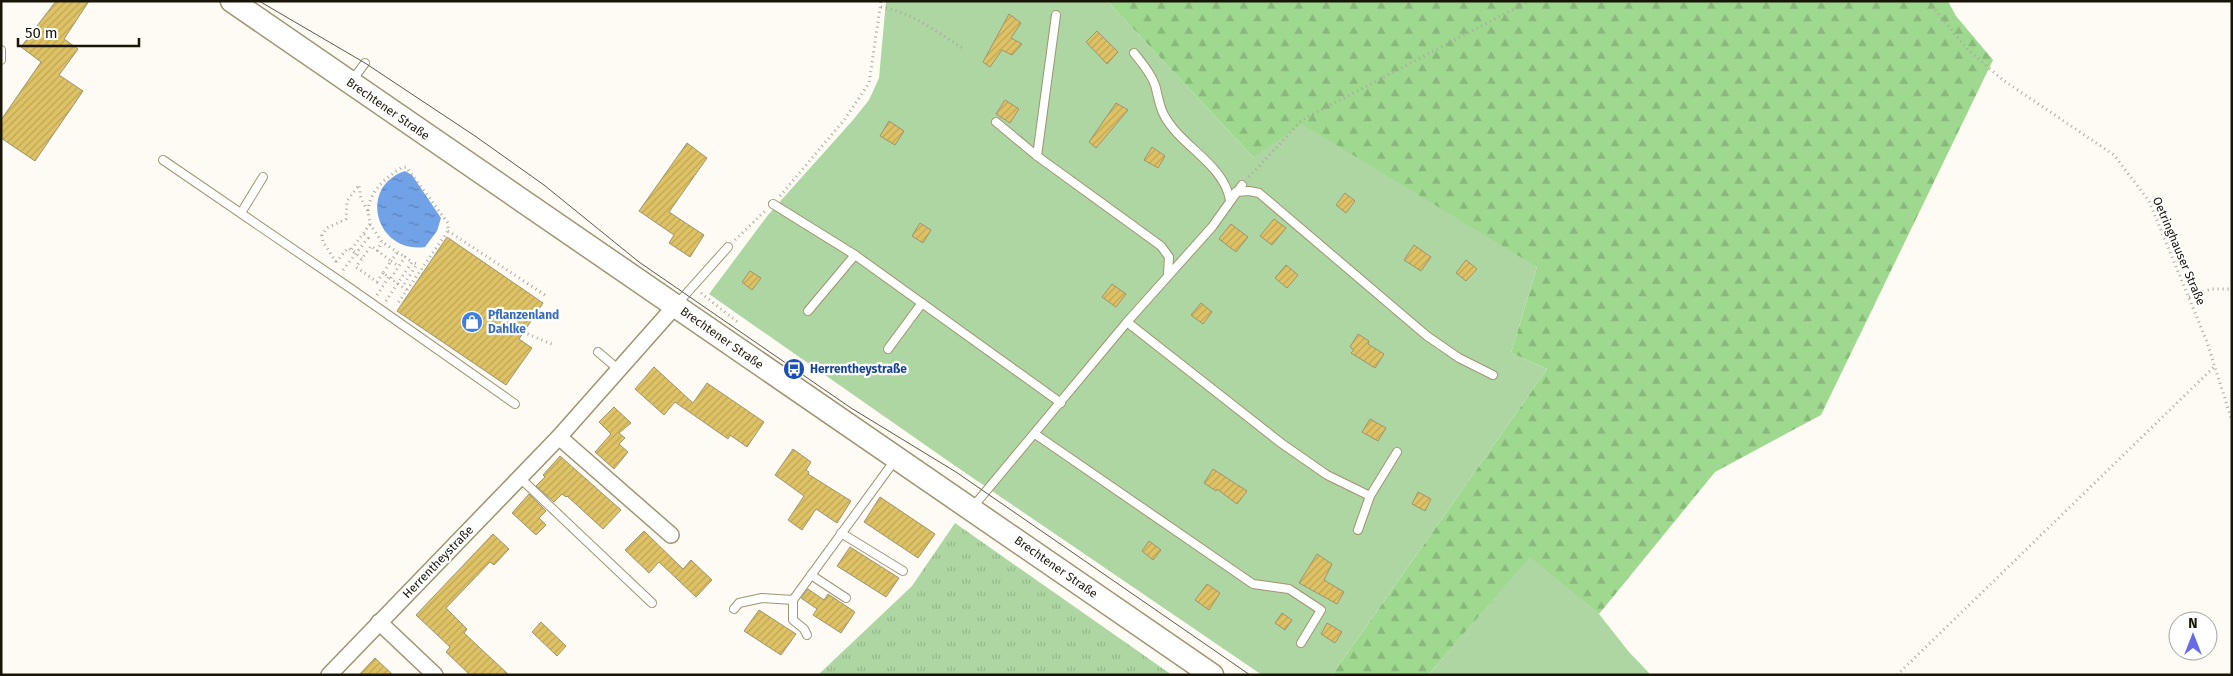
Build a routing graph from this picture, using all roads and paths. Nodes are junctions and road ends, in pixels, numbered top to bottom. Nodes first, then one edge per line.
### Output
1 (232, 1) edge
2 (882, 1) edge
3 (1529, 1) edge
4 (1931, 1) edge
5 (881, 7) junction
6 (1056, 16) dead end
7 (964, 49) dead end
8 (1, 50) edge
9 (1134, 53) dead end
10 (1, 60) edge
11 (364, 63) dead end
12 (350, 84) junction
13 (996, 122) dead end
14 (1037, 156) junction
15 (163, 160) dead end
16 (263, 177) dead end
17 (1242, 185) joint
18 (1236, 192) junction
19 (1230, 200) junction
20 (773, 204) junction
21 (368, 211) junction
22 (241, 213) junction
23 (370, 224) junction
24 (448, 231) junction
25 (363, 234) junction
26 (317, 236) dead end
27 (368, 238) junction
28 (322, 239) junction
29 (382, 242) junction
30 (371, 246) junction
31 (389, 248) junction
32 (728, 248) joint
33 (351, 250) junction
34 (377, 251) junction
35 (356, 253) junction
36 (397, 253) junction
37 (855, 255) junction
38 (384, 256) junction
39 (362, 258) junction
40 (405, 258) junction
41 (391, 261) junction
42 (336, 262) junction
43 (412, 262) junction
44 (417, 264) junction
45 (399, 266) junction
46 (423, 269) junction
47 (342, 271) dead end
48 (327, 272) junction
49 (363, 272) junction
50 (383, 273) junction
51 (1168, 274) junction
52 (359, 277) dead end
53 (369, 277) junction
54 (390, 277) junction
55 (366, 281) dead end
56 (398, 283) junction
57 (526, 283) junction
58 (403, 286) junction
59 (693, 287) junction
60 (521, 288) dead end
61 (2232, 289) edge
62 (407, 290) junction
63 (376, 296) dead end
64 (548, 297) dead end
65 (2189, 297) junction
66 (386, 302) dead end
67 (398, 303) dead end
68 (922, 303) junction
69 (676, 306) junction
70 (808, 311) dead end
71 (1127, 322) junction
72 (740, 324) dead end
73 (523, 332) dead end
74 (554, 345) dead end
75 (888, 349) dead end
76 (598, 352) dead end
77 (2215, 366) junction
78 (618, 369) junction
79 (1493, 375) dead end
80 (1061, 403) junction
81 (515, 404) dead end
82 (2232, 421) edge
83 (1034, 434) junction
84 (559, 437) junction
85 (1397, 452) dead end
86 (896, 458) junction
87 (520, 478) junction
88 (1370, 496) junction
89 (972, 508) junction
90 (1358, 530) dead end
91 (841, 533) junction
92 (671, 535) dead end
93 (903, 572) dead end
94 (811, 575) junction
95 (846, 598) dead end
96 (793, 600) junction
97 (652, 603) dead end
98 (734, 609) dead end
99 (379, 622) junction
100 (806, 635) dead end
101 (1301, 643) dead end
102 (329, 675) edge
103 (435, 675) edge
104 (1212, 675) edge
105 (1897, 675) edge

1 - 12 main road, Brechtener Straße
2 - 5 path
3 - 17 path
4 - 65 path, Oetringhauser Straße
5 - 7 path
5 - 20 path
6 - 14 lane
8 - 10 lane
9 - 19 lane
11 - 12 lane
12 - 69 main road, Brechtener Straße
13 - 14 lane
14 - 51 lane
15 - 22 lane
16 - 22 lane
17 - 18 lane
18 - 19 lane
18 - 79 lane
19 - 51 lane
20 - 32 path
20 - 37 lane
21 - 23 path
21 - 24 path
21 - 28 path
22 - 48 lane
23 - 25 path
23 - 29 path
24 - 46 path
24 - 57 path
25 - 27 path
25 - 33 path
26 - 28 path
27 - 30 path
27 - 35 path
28 - 42 path
29 - 31 path
29 - 34 path
30 - 34 path
30 - 39 path
31 - 36 path
31 - 38 path
32 - 59 lane
33 - 35 path
33 - 42 path
34 - 38 path
35 - 39 path
35 - 47 path
36 - 40 path
36 - 41 path
37 - 68 lane
37 - 70 lane
38 - 41 path
39 - 49 path
40 - 43 path
40 - 45 path
41 - 45 path
41 - 50 path
42 - 48 path
43 - 44 path
43 - 56 path
44 - 46 path
44 - 58 path
45 - 54 path
46 - 62 path
48 - 81 lane
49 - 52 path
49 - 53 path
50 - 53 path
50 - 54 path
51 - 71 lane
53 - 55 path
54 - 56 path
54 - 63 path
56 - 58 path
56 - 66 path
57 - 60 path
57 - 64 path
58 - 62 path
59 - 69 lane
59 - 72 path
61 - 65 path
62 - 67 path
65 - 77 path, Oetringhauser Straße
68 - 75 lane
68 - 80 lane
69 - 78 street, Herrentheystraße
69 - 86 main road, Brechtener Straße
71 - 80 lane
71 - 88 lane
73 - 74 path
76 - 78 lane
77 - 82 path, Oetringhauser Straße
77 - 105 path
78 - 84 street, Herrentheystraße
80 - 83 lane
83 - 89 lane
83 - 101 lane
84 - 87 street, Herrentheystraße
84 - 92 street
85 - 88 lane
86 - 89 main road, Brechtener Straße
86 - 91 lane
87 - 97 lane
87 - 99 street, Herrentheystraße
88 - 90 lane
89 - 104 main road, Brechtener Straße
91 - 93 lane
91 - 94 lane
94 - 95 lane
94 - 96 lane
96 - 98 lane
96 - 100 lane
99 - 102 street, Herrentheystraße
99 - 103 street

